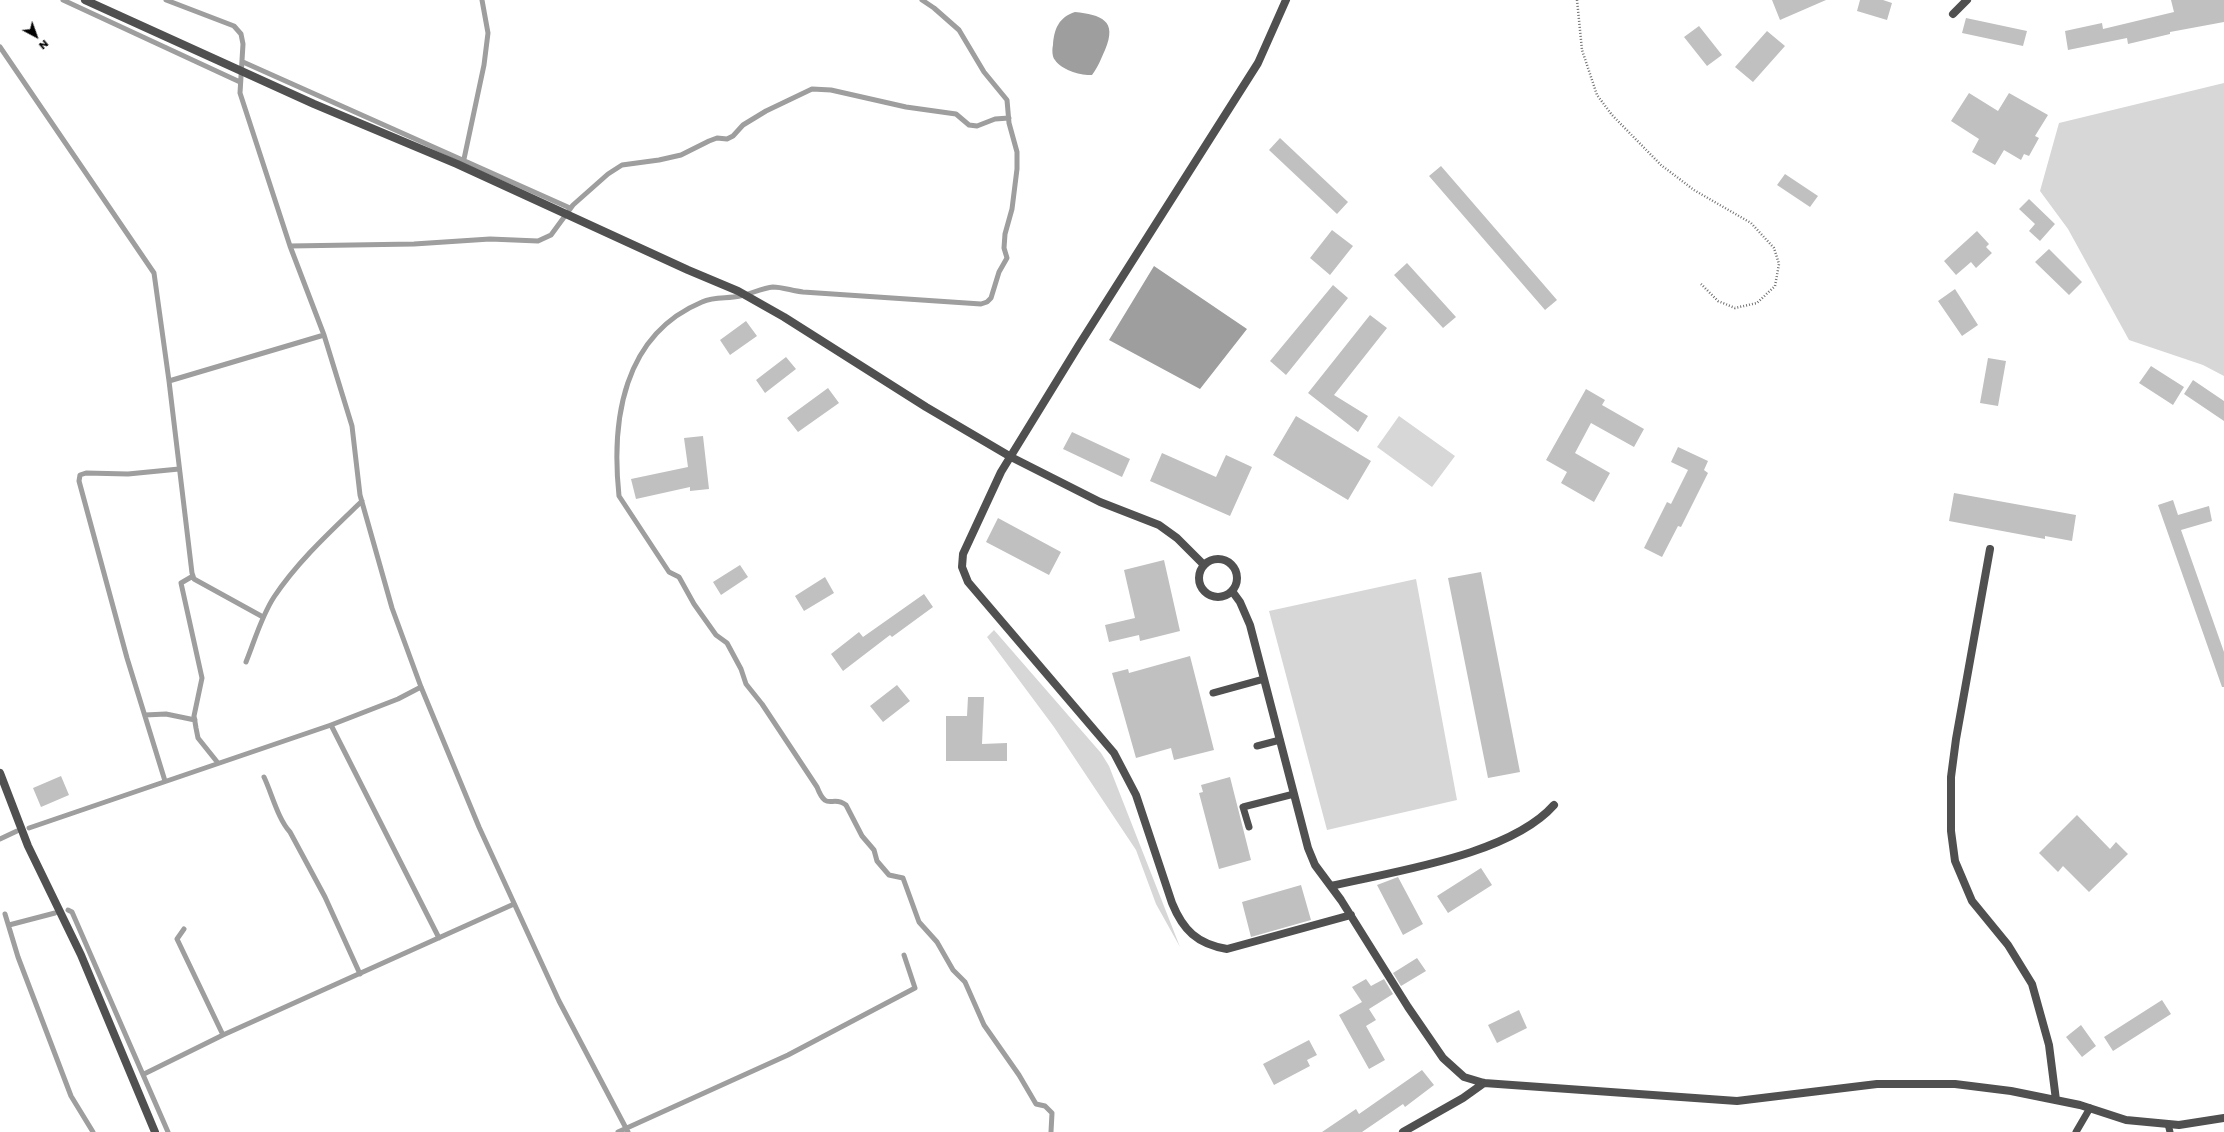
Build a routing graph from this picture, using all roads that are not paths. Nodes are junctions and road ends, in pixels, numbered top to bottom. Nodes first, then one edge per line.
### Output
1 (86, 0) edge
2 (1286, 0) edge
3 (1967, 0) edge
4 (1953, 14) dead end
5 (1011, 457) junction
6 (1990, 549) dead end
7 (1204, 565) junction
8 (1232, 591) junction
9 (1264, 679) junction
10 (1213, 693) dead end
11 (1280, 740) junction
12 (1257, 746) dead end
13 (0, 773) edge
14 (1294, 794) junction
15 (1554, 805) dead end
16 (1249, 827) dead end
17 (1331, 886) junction
18 (1351, 915) junction
19 (1484, 1083) junction
20 (2056, 1100) junction
21 (2090, 1108) junction
22 (2224, 1118) edge
23 (2169, 1128) edge
24 (1407, 1131) edge
25 (156, 1132) edge
26 (2076, 1132) edge

1 - 5 street
2 - 5 street
3 - 4 street
5 - 7 street
5 - 18 street
6 - 20 street
7 - 8 street
7 - 8 street
8 - 9 street
9 - 10 lane
9 - 11 street
11 - 12 lane
11 - 14 street
13 - 25 street
14 - 16 lane
14 - 17 street
15 - 17 street
17 - 18 street
18 - 19 street
19 - 20 street
19 - 24 street
20 - 21 street
21 - 23 street
21 - 26 lane
22 - 23 street

